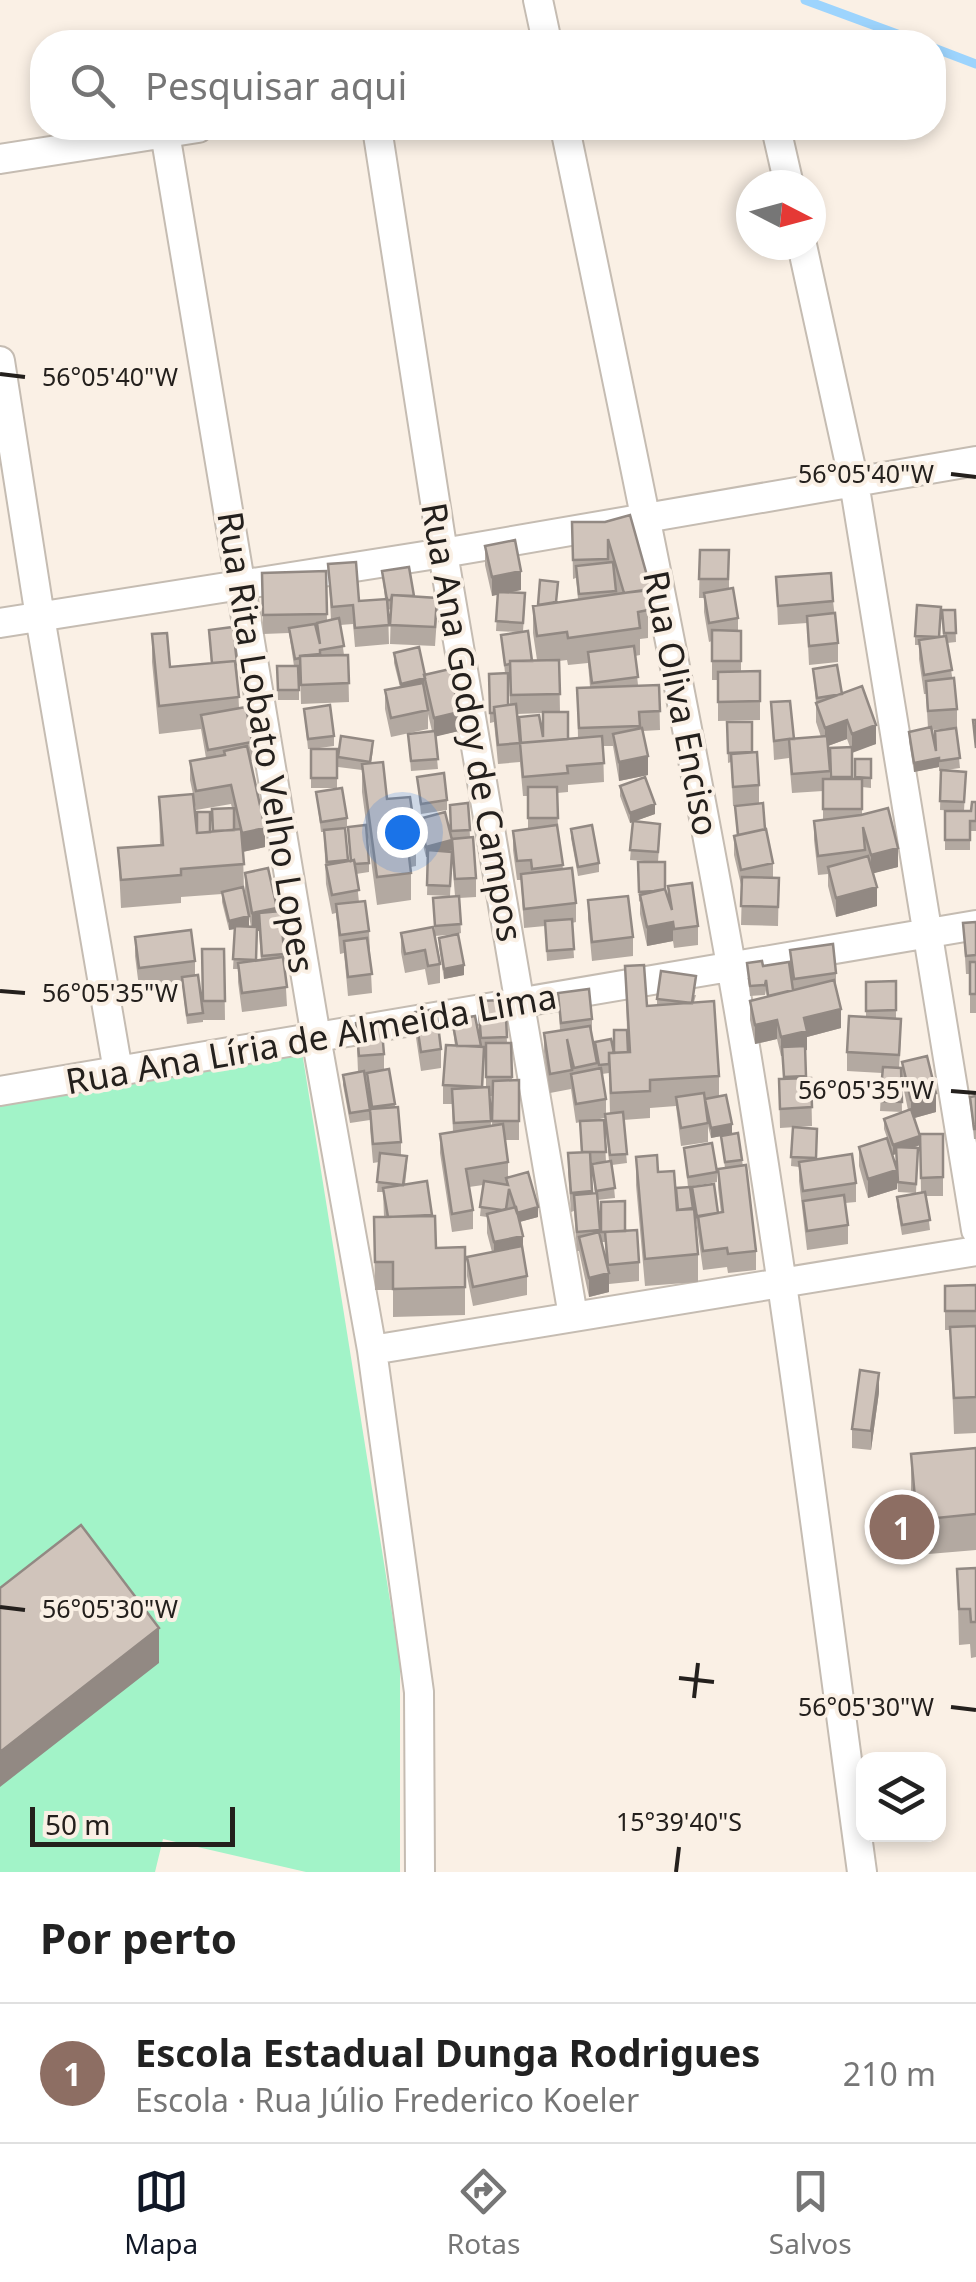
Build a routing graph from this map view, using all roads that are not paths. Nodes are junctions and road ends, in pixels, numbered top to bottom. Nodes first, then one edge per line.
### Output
1 (538, 0) edge
2 (544, 30) edge
3 (121, 140) edge
4 (166, 140) edge
5 (379, 140) edge
6 (568, 140) edge
7 (779, 140) edge
8 (0, 159) edge
9 (786, 170) edge
10 (805, 260) edge
11 (0, 361) edge
12 (976, 461) edge
13 (854, 482) junction
14 (647, 518) junction
15 (443, 552) junction
16 (242, 585) junction
17 (40, 617) junction
18 (0, 623) edge
19 (976, 925) edge
20 (930, 933) junction
21 (731, 967) junction
22 (522, 1002) junction
23 (316, 1037) junction
24 (118, 1071) junction
25 (0, 1091) edge
26 (976, 1230) edge
27 (976, 1251) edge
28 (782, 1282) junction
29 (573, 1316) junction
30 (372, 1350) junction
31 (420, 1872) edge
32 (862, 1872) edge

1 - 2 street
3 - 8 street
4 - 16 street, Rua Rita Lobato Velho Lopes
5 - 15 street, Rua Ana Godoy de Campos
6 - 14 street, Rua Oliva Enciso
7 - 9 street
10 - 13 street
11 - 17 street
12 - 13 street
13 - 14 street
13 - 20 street
14 - 15 street
14 - 21 street, Rua Oliva Enciso
15 - 16 street
15 - 22 street, Rua Ana Godoy de Campos
16 - 17 street
16 - 23 street, Rua Rita Lobato Velho Lopes
17 - 18 street
17 - 24 street
19 - 20 street, Rua Ana Líria de Almeida Lima
20 - 21 street, Rua Ana Líria de Almeida Lima
20 - 26 street
21 - 22 street, Rua Ana Líria de Almeida Lima
21 - 28 street, Rua Oliva Enciso
22 - 23 street, Rua Ana Líria de Almeida Lima
22 - 29 street, Rua Ana Godoy de Campos
23 - 24 street, Rua Ana Líria de Almeida Lima
23 - 30 street, Rua Rita Lobato Velho Lopes
24 - 25 street, Rua Ana Líria de Almeida Lima
27 - 28 street
28 - 29 street
28 - 32 street, Rua Oliva Enciso
29 - 30 street
30 - 31 street, Rua Rita Lobato Velho Lopes

